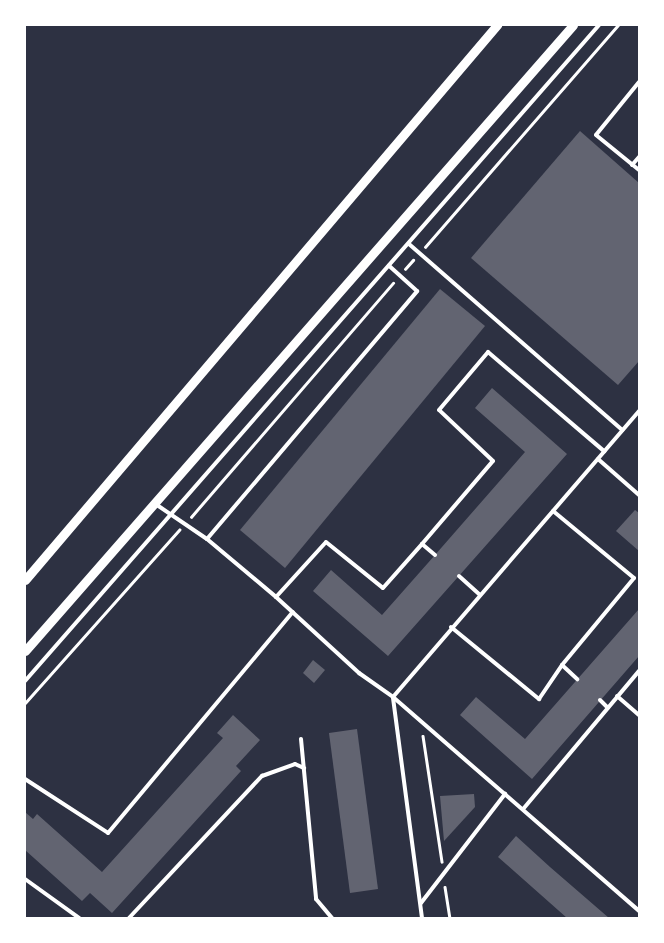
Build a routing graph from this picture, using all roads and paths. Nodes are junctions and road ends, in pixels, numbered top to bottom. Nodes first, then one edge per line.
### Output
1 (497, 25) edge
2 (573, 25) edge
3 (598, 25) edge
4 (617, 26) edge
5 (639, 82) edge
6 (639, 157) edge
7 (632, 165) junction
8 (639, 170) edge
9 (408, 244) junction
10 (420, 252) junction
11 (389, 266) junction
12 (399, 276) junction
13 (639, 411) edge
14 (622, 430) junction
15 (604, 451) junction
16 (598, 459) junction
17 (639, 495) edge
18 (154, 503) junction
19 (553, 512) junction
20 (173, 514) junction
21 (185, 523) junction
22 (207, 538) junction
23 (422, 544) junction
24 (435, 555) dead end
25 (459, 576) dead end
26 (25, 580) edge
27 (480, 596) junction
28 (276, 597) junction
29 (293, 612) junction
30 (451, 627) junction
31 (25, 651) edge
32 (562, 665) junction
33 (639, 671) edge
34 (577, 680) dead end
35 (25, 681) edge
36 (617, 696) junction
37 (393, 697) junction
38 (600, 700) dead end
39 (25, 703) edge
40 (608, 708) junction
41 (639, 715) edge
42 (421, 721) junction
43 (301, 739) dead end
44 (304, 768) junction
45 (25, 779) edge
46 (505, 794) junction
47 (524, 808) junction
48 (444, 874) junction
49 (25, 879) edge
50 (421, 904) junction
51 (639, 911) edge
52 (79, 918) edge
53 (129, 918) edge
54 (332, 918) edge
55 (422, 918) edge
56 (450, 918) edge

1 - 26 street
2 - 18 street
3 - 9 lane
4 - 10 path
5 - 7 lane
6 - 7 lane
7 - 8 lane
9 - 10 lane
9 - 11 lane
10 - 12 path
10 - 14 lane
11 - 12 lane
11 - 20 lane
12 - 21 path
12 - 22 lane
13 - 14 lane
14 - 15 lane
15 - 16 lane
15 - 23 lane
16 - 17 lane
16 - 19 lane
18 - 20 lane
18 - 31 street
19 - 27 lane
19 - 32 lane
20 - 21 lane
20 - 35 lane
21 - 22 lane
21 - 39 path
22 - 28 lane
23 - 24 lane
23 - 28 lane
25 - 27 lane
27 - 30 lane
28 - 29 lane
29 - 37 lane
29 - 45 lane
30 - 32 lane
30 - 37 lane
32 - 34 lane
33 - 36 lane
36 - 40 lane
36 - 41 lane
37 - 42 lane
37 - 50 lane
38 - 40 lane
40 - 47 lane
42 - 46 lane
42 - 48 path
43 - 44 lane
44 - 53 lane
44 - 54 lane
46 - 47 lane
46 - 48 lane
47 - 51 lane
48 - 50 lane
48 - 56 path
49 - 52 lane
50 - 55 lane

